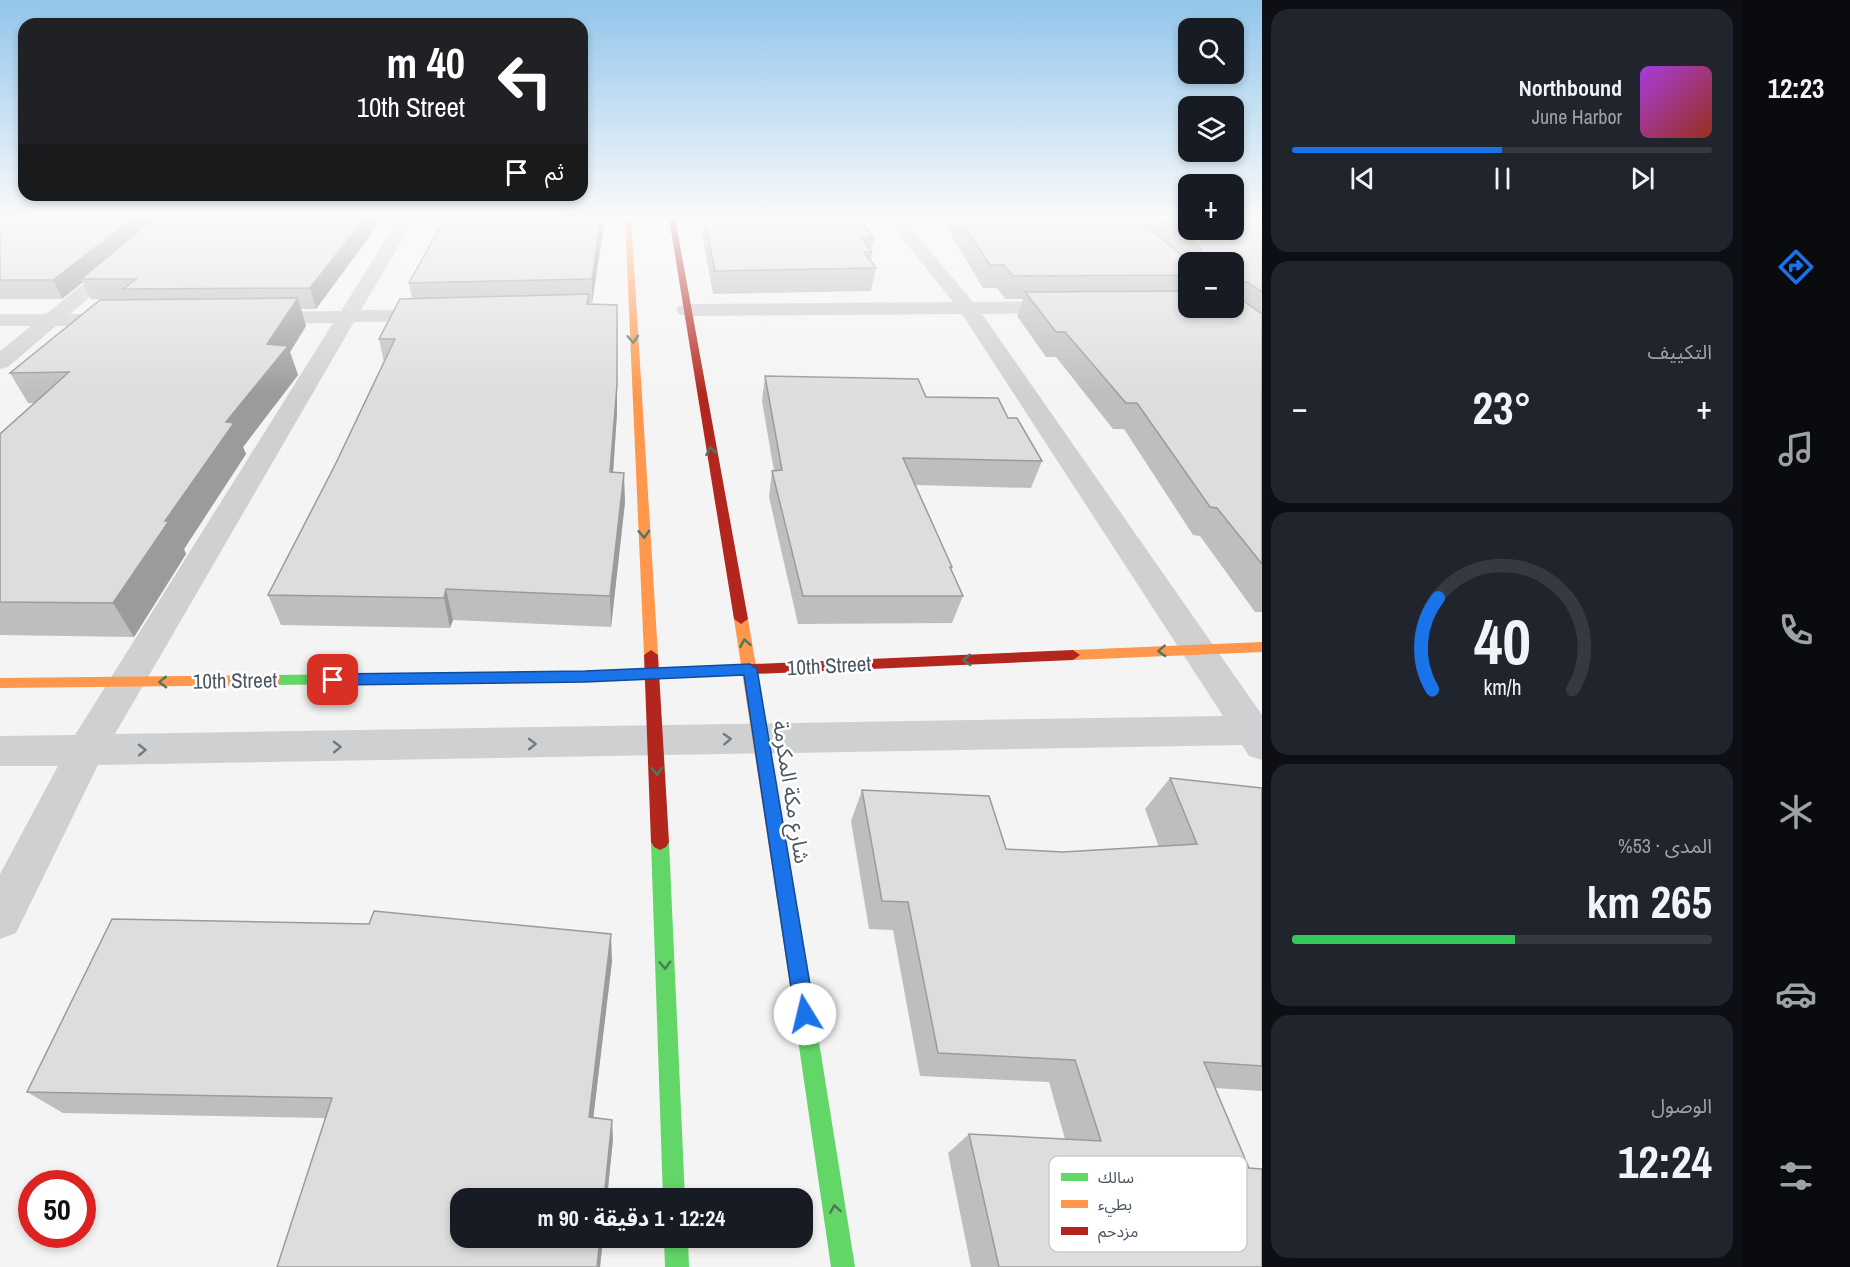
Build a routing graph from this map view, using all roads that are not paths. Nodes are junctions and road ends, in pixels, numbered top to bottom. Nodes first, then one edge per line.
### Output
1 (102, 277) edge
2 (372, 277) edge
3 (631, 277) edge
4 (681, 277) edge
5 (943, 277) edge
6 (1084, 307) edge
7 (968, 308) junction
8 (608, 310) edge
9 (632, 310) junction
10 (686, 310) junction
11 (455, 314) edge
12 (349, 317) junction
13 (245, 319) edge
14 (0, 320) edge
15 (141, 320) edge
16 (48, 321) junction
17 (0, 362) edge
18 (1262, 647) edge
19 (1198, 650) junction
20 (750, 669) junction
21 (652, 674) junction
22 (128, 682) junction
23 (0, 683) edge
24 (1258, 735) edge
25 (762, 737) junction
26 (656, 742) junction
27 (86, 750) junction
28 (0, 751) edge
29 (0, 918) edge
30 (674, 1188) edge
31 (676, 1248) edge
32 (677, 1267) edge
33 (843, 1267) edge

1 - 16 street
2 - 12 street
3 - 9 main road
4 - 10 main road, شارع مكة المكرمة
5 - 7 street
6 - 7 street
7 - 10 street
7 - 19 street
8 - 9 street
9 -> 21 main road
20 -> 10 main road, شارع مكة المكرمة
11 - 12 street
12 - 13 street
12 - 22 street
14 - 16 street
15 - 16 street
16 - 17 street
18 - 19 main road, 10th Street
19 -> 20 main road, 10th Street
19 - 24 street
20 - 21 main road, 10th Street
20 - 25 main road, شارع مكة المكرمة
21 -> 22 main road, 10th Street
21 - 26 main road
22 - 23 main road, 10th Street
22 - 27 street
24 - 25 street
26 -> 25 street
33 -> 25 main road, شارع مكة المكرمة
27 -> 26 street
26 -> 30 main road
27 - 28 street
27 - 29 street
31 - 32 main road

